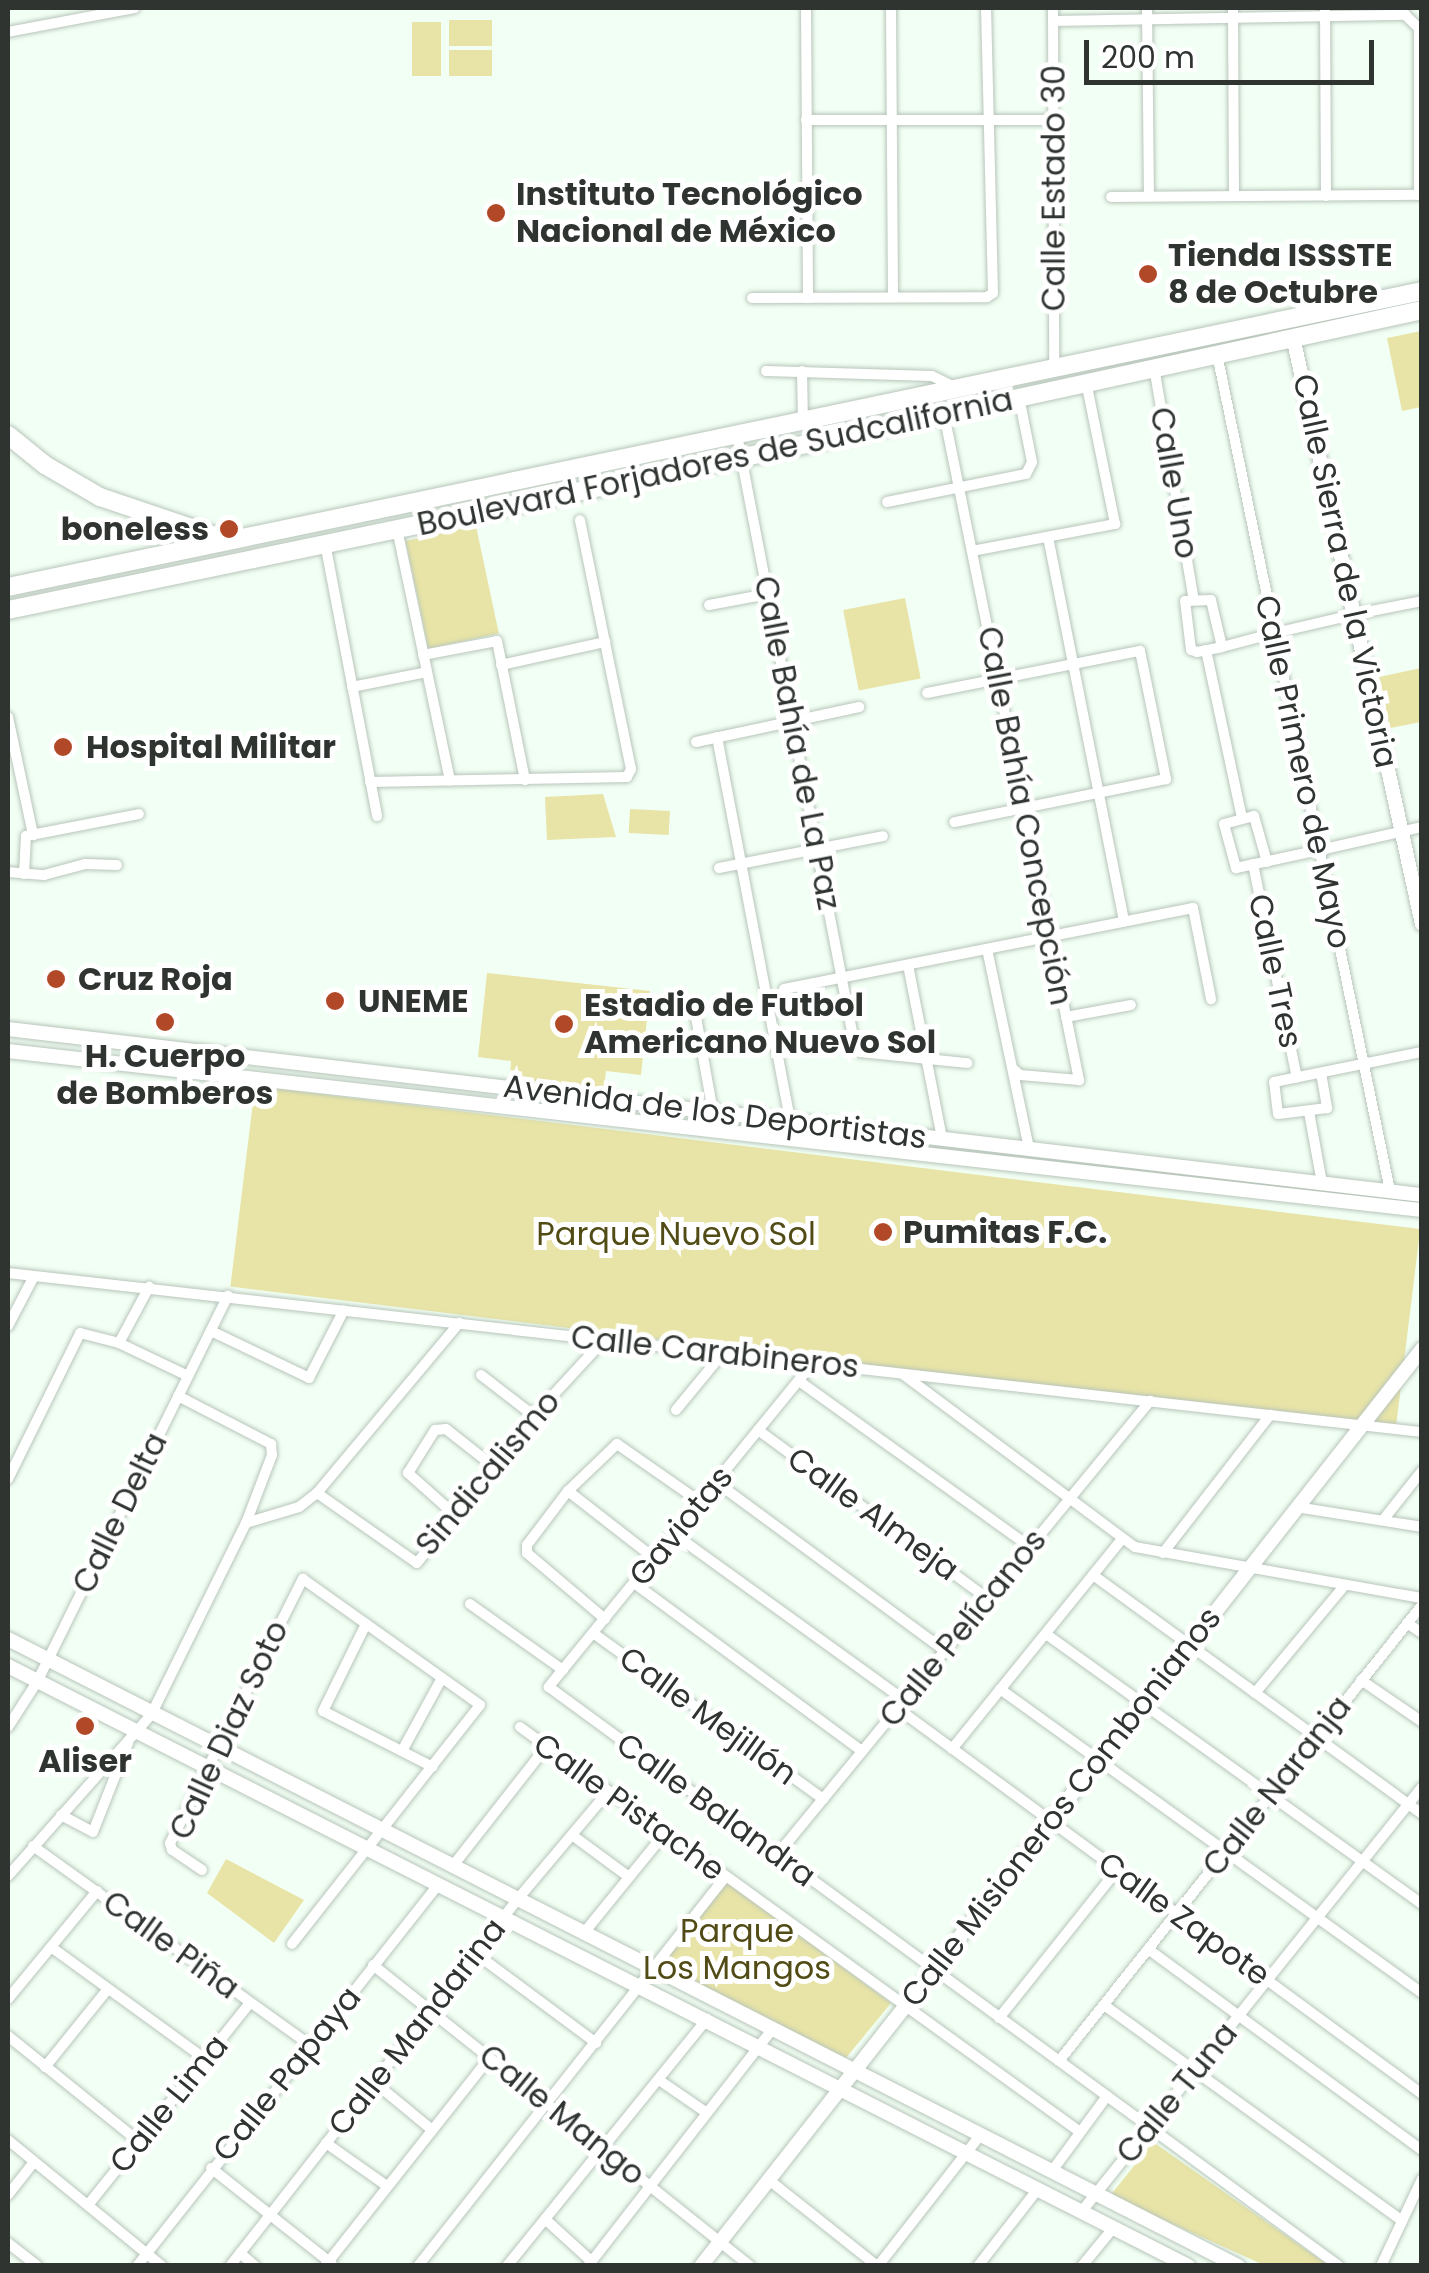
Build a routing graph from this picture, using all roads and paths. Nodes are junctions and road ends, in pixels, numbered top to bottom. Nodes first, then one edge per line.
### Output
1 (135, 8) edge
2 (806, 8) edge
3 (891, 8) edge
4 (986, 8) edge
5 (1052, 8) edge
6 (1402, 11) edge
7 (1325, 12) edge
8 (1233, 13) edge
9 (1147, 14) edge
10 (1053, 21) junction
11 (1420, 30) edge
12 (8, 32) edge
13 (806, 120) junction
14 (990, 120) junction
15 (1054, 120) junction
16 (892, 121) junction
17 (1234, 195) junction
18 (1420, 195) edge
19 (1149, 196) junction
20 (1326, 196) junction
21 (1111, 197) dead end
22 (1422, 290) edge
23 (893, 297) junction
24 (752, 298) dead end
25 (808, 298) junction
26 (1422, 310) edge
27 (1292, 336) junction
28 (1217, 353) junction
29 (1154, 367) junction
30 (1054, 368) junction
31 (766, 370) dead end
32 (802, 371) junction
33 (1086, 382) junction
34 (958, 389) junction
35 (1019, 397) junction
36 (944, 413) junction
37 (803, 421) junction
38 (8, 435) edge
39 (737, 435) junction
40 (741, 457) junction
41 (959, 487) junction
42 (887, 502) dead end
43 (343, 516) junction
44 (580, 520) dead end
45 (397, 529) junction
46 (1048, 537) junction
47 (347, 538) junction
48 (225, 540) junction
49 (324, 543) junction
50 (972, 551) junction
51 (82, 570) junction
52 (8, 587) edge
53 (86, 592) junction
54 (768, 594) junction
55 (1194, 600) junction
56 (1422, 601) edge
57 (709, 605) dead end
58 (8, 610) edge
59 (1356, 614) junction
60 (1274, 633) junction
61 (605, 642) junction
62 (1222, 647) junction
63 (1206, 650) junction
64 (424, 655) junction
65 (1072, 664) junction
66 (502, 665) junction
67 (427, 672) junction
68 (998, 680) junction
69 (352, 687) junction
70 (927, 694) dead end
71 (858, 707) dead end
72 (8, 717) edge
73 (793, 721) junction
74 (717, 737) junction
75 (696, 742) dead end
76 (450, 780) junction
77 (525, 780) junction
78 (370, 782) junction
79 (1098, 792) junction
80 (1024, 808) junction
81 (139, 814) dead end
82 (377, 816) dead end
83 (1242, 818) junction
84 (954, 822) dead end
85 (1422, 827) edge
86 (1402, 831) junction
87 (32, 835) junction
88 (883, 836) dead end
89 (818, 848) junction
90 (1320, 850) junction
91 (1267, 862) junction
92 (741, 864) junction
93 (1253, 864) junction
94 (117, 865) dead end
95 (719, 868) dead end
96 (8, 872) edge
97 (24, 874) junction
98 (1124, 922) junction
99 (1422, 924) edge
100 (1050, 936) junction
101 (987, 949) junction
102 (908, 965) junction
103 (843, 978) junction
104 (784, 990) dead end
105 (1211, 999) dead end
106 (1131, 1005) dead end
107 (696, 1017) dead end
108 (1066, 1017) junction
109 (8, 1030) edge
110 (28, 1032) junction
111 (77, 1038) junction
112 (142, 1045) junction
113 (187, 1050) junction
114 (8, 1051) edge
115 (1422, 1052) edge
116 (25, 1053) junction
117 (247, 1057) junction
118 (75, 1058) junction
119 (926, 1059) junction
120 (967, 1063) dead end
121 (1364, 1063) junction
122 (139, 1066) junction
123 (1013, 1069) junction
124 (184, 1070) junction
125 (1321, 1073) junction
126 (245, 1078) junction
127 (1297, 1078) junction
128 (448, 1080) junction
129 (447, 1100) junction
130 (644, 1104) junction
131 (713, 1112) junction
132 (1309, 1112) junction
133 (642, 1120) junction
134 (790, 1120) junction
135 (942, 1139) junction
136 (1029, 1149) junction
137 (1059, 1160) junction
138 (1322, 1184) junction
139 (1390, 1191) junction
140 (1422, 1196) edge
141 (1422, 1210) edge
142 (8, 1273) edge
143 (34, 1276) junction
144 (149, 1287) junction
145 (228, 1296) junction
146 (344, 1310) junction
147 (458, 1323) junction
148 (8, 1326) edge
149 (210, 1331) junction
150 (604, 1340) junction
151 (118, 1343) junction
152 (1422, 1349) edge
153 (723, 1353) junction
154 (812, 1364) junction
155 (902, 1373) junction
156 (481, 1375) dead end
157 (188, 1376) junction
158 (799, 1381) junction
159 (178, 1396) junction
160 (1150, 1402) junction
161 (676, 1410) dead end
162 (1270, 1415) junction
163 (534, 1416) junction
164 (1360, 1426) junction
165 (758, 1430) junction
166 (1422, 1432) edge
167 (493, 1466) junction
168 (1422, 1471) edge
169 (8, 1478) edge
170 (716, 1482) junction
171 (568, 1491) junction
172 (318, 1492) junction
173 (1071, 1497) junction
174 (700, 1502) junction
175 (1296, 1506) junction
176 (454, 1514) junction
177 (1384, 1520) junction
178 (246, 1523) junction
179 (1422, 1527) edge
180 (674, 1534) junction
181 (1122, 1539) junction
182 (1030, 1547) junction
183 (1164, 1554) junction
184 (654, 1558) junction
185 (1249, 1568) junction
186 (1093, 1575) junction
187 (634, 1582) junction
188 (1345, 1585) junction
189 (988, 1598) junction
190 (1422, 1602) edge
191 (470, 1604) dead end
192 (604, 1619) junction
193 (1407, 1623) junction
194 (366, 1624) junction
195 (593, 1633) junction
196 (1422, 1633) edge
197 (1046, 1634) junction
198 (8, 1640) edge
199 (1189, 1645) junction
200 (944, 1651) junction
201 (47, 1660) junction
202 (8, 1666) edge
203 (563, 1670) junction
204 (442, 1678) junction
205 (1362, 1680) junction
206 (37, 1682) junction
207 (549, 1687) joint
208 (1000, 1689) junction
209 (1255, 1693) junction
210 (1142, 1703) junction
211 (901, 1704) junction
212 (151, 1715) junction
213 (1422, 1722) edge
214 (8, 1727) edge
215 (520, 1728) dead end
216 (134, 1735) junction
217 (1316, 1737) junction
218 (218, 1746) junction
219 (546, 1747) junction
220 (952, 1748) junction
221 (862, 1751) junction
222 (402, 1752) junction
223 (1096, 1759) junction
224 (433, 1767) junction
225 (208, 1768) junction
226 (1422, 1787) edge
227 (608, 1792) junction
228 (1270, 1795) junction
229 (823, 1799) junction
230 (1408, 1804) junction
231 (61, 1814) junction
232 (1422, 1814) edge
233 (1049, 1820) junction
234 (382, 1830) junction
235 (665, 1832) junction
236 (572, 1835) junction
237 (33, 1846) junction
238 (367, 1849) junction
239 (1225, 1852) junction
240 (777, 1855) junction
241 (1362, 1861) junction
242 (452, 1867) junction
243 (202, 1870) dead end
244 (1117, 1870) junction
245 (8, 1876) edge
246 (628, 1877) junction
247 (725, 1877) junction
248 (439, 1884) junction
249 (98, 1891) junction
250 (517, 1900) junction
251 (1422, 1904) edge
252 (1176, 1914) junction
253 (504, 1916) junction
254 (1317, 1918) junction
255 (582, 1934) junction
256 (292, 1944) dead end
257 (50, 1947) junction
258 (1148, 1949) junction
259 (475, 1952) junction
260 (374, 1966) junction
261 (932, 1968) junction
262 (653, 1970) junction
263 (1267, 1980) junction
264 (640, 1985) junction
265 (108, 1989) junction
266 (1422, 1993) edge
267 (8, 1999) edge
268 (250, 2003) junction
269 (904, 2005) junction
270 (1104, 2005) junction
271 (430, 2010) junction
272 (1239, 2015) junction
273 (999, 2018) junction
274 (707, 2020) junction
275 (772, 2030) junction
276 (8, 2036) edge
277 (596, 2042) junction
278 (310, 2045) junction
279 (760, 2045) junction
280 (489, 2058) junction
281 (205, 2059) junction
282 (1059, 2062) junction
283 (45, 2066) junction
284 (853, 2068) junction
285 (1195, 2070) junction
286 (659, 2080) junction
287 (374, 2082) junction
288 (839, 2086) junction
289 (1422, 2094) edge
290 (1107, 2096) junction
291 (548, 2104) junction
292 (936, 2111) junction
293 (707, 2113) junction
294 (1149, 2127) junction
295 (431, 2129) junction
296 (926, 2132) junction
297 (1080, 2132) junction
298 (981, 2134) junction
299 (8, 2140) edge
300 (138, 2142) junction
301 (326, 2143) junction
302 (603, 2148) junction
303 (1422, 2150) edge
304 (967, 2154) junction
305 (1018, 2154) junction
306 (34, 2162) junction
307 (211, 2168) junction
308 (1005, 2172) junction
309 (1052, 2172) junction
310 (1422, 2179) edge
311 (769, 2180) junction
312 (386, 2186) junction
313 (650, 2186) junction
314 (1038, 2190) junction
315 (1096, 2194) junction
316 (8, 2196) edge
317 (88, 2206) junction
318 (1082, 2211) junction
319 (270, 2215) junction
320 (545, 2220) junction
321 (1402, 2221) junction
322 (1114, 2227) junction
323 (720, 2242) junction
324 (8, 2243) edge
325 (1194, 2244) junction
326 (146, 2253) junction
327 (240, 2253) junction
328 (590, 2263) edge
329 (329, 2264) edge
330 (1182, 2264) edge
331 (37, 2266) edge
332 (136, 2266) edge
333 (162, 2266) edge
334 (230, 2266) edge
335 (255, 2266) edge
336 (418, 2266) edge
337 (508, 2266) edge
338 (701, 2266) edge
339 (750, 2266) edge
340 (878, 2266) edge
341 (978, 2266) edge
342 (1082, 2266) edge
343 (1238, 2266) edge
344 (1339, 2266) edge
345 (1381, 2266) edge

1 - 12 street
2 - 13 street
3 - 16 street
4 - 14 street
5 - 10 street, Calle Estado 30
6 - 7 street
6 - 11 street
7 - 8 street
7 - 20 street
8 - 9 street
8 - 17 street
9 - 10 street
9 - 19 street
10 - 15 street, Calle Estado 30
11 - 18 street
13 - 16 street
13 - 25 street
14 - 15 street
14 - 16 street
14 - 23 street
15 - 30 street, Calle Estado 30
16 - 23 street
17 - 19 street
17 - 20 street
18 - 20 street
19 - 21 street
22 - 30 main road, Boulevard Forjadores de Sudcalifornia
23 - 25 street
24 - 25 street
26 - 27 main road, Boulevard Forjadores de Sudcalifornia
27 - 28 main road, Boulevard Forjadores de Sudcalifornia
27 - 59 street, Calle Sierra de la Victoria
28 - 29 main road, Boulevard Forjadores de Sudcalifornia
28 - 60 street, Calle Primero de Mayo
29 - 33 main road, Boulevard Forjadores de Sudcalifornia
29 - 55 street, Calle Uno
30 - 34 main road, Boulevard Forjadores de Sudcalifornia
31 - 32 street
32 - 34 street
32 - 37 street
33 - 35 main road, Boulevard Forjadores de Sudcalifornia
33 - 46 street
34 - 37 main road, Boulevard Forjadores de Sudcalifornia
35 - 36 main road, Boulevard Forjadores de Sudcalifornia
35 - 41 street
36 - 40 main road, Boulevard Forjadores de Sudcalifornia
36 - 41 street, Calle Bahía Concepción
37 - 39 main road, Boulevard Forjadores de Sudcalifornia
38 - 48 main road
39 - 40 street, Calle Bahía de La Paz
39 - 43 main road, Boulevard Forjadores de Sudcalifornia
40 - 45 main road, Boulevard Forjadores de Sudcalifornia
40 - 54 street, Calle Bahía de La Paz
41 - 42 street
41 - 50 street, Calle Bahía Concepción
43 - 47 main road
43 - 48 main road, Boulevard Forjadores de Sudcalifornia
44 - 61 street
45 - 47 main road, Boulevard Forjadores de Sudcalifornia
45 - 64 street
46 - 50 street
46 - 65 street
47 - 49 main road, Boulevard Forjadores de Sudcalifornia
48 - 51 main road, Boulevard Forjadores de Sudcalifornia
49 - 53 main road, Boulevard Forjadores de Sudcalifornia
49 - 69 street
50 - 68 street, Calle Bahía Concepción
51 - 52 main road, Boulevard Forjadores de Sudcalifornia
51 - 53 main road
53 - 58 main road, Boulevard Forjadores de Sudcalifornia
54 - 57 street
54 - 73 street, Calle Bahía de La Paz
55 - 62 street
55 - 63 street
56 - 59 street
59 - 60 street
59 - 86 street, Calle Sierra de la Victoria
60 - 62 street
60 - 90 street, Calle Primero de Mayo
61 - 66 street
61 - 77 street
62 - 63 street
63 - 83 street
64 - 66 street
64 - 67 street
65 - 68 street
65 - 79 street
65 - 79 street
66 - 77 street
67 - 69 street
67 - 76 street
68 - 70 street
68 - 80 street, Calle Bahía Concepción
69 - 78 street
71 - 73 street
72 - 87 street
73 - 74 street
73 - 89 street, Calle Bahía de La Paz
74 - 75 street
74 - 92 street
76 - 77 street
76 - 78 street
78 - 82 street
79 - 80 street
79 - 98 street
80 - 84 street
80 - 100 street, Calle Bahía Concepción
81 - 87 street
83 - 91 street
83 - 93 street
85 - 86 street
86 - 90 street
86 - 99 street, Calle Sierra de la Victoria
87 - 97 street
88 - 89 street
89 - 92 street
89 - 103 street, Calle Bahía de La Paz
90 - 91 street
90 - 121 street, Calle Primero de Mayo
91 - 93 street
92 - 95 street
92 - 134 street
93 - 127 street, Calle Tres
94 - 97 street
96 - 97 street
98 - 100 street
98 - 105 street
100 - 101 street
100 - 108 street, Calle Bahía Concepción
101 - 102 street
101 - 123 street
102 - 103 street
102 - 119 street
103 - 104 street
103 - 119 street, Calle Bahía de La Paz
106 - 108 street
107 - 131 street
108 - 123 street, Calle Bahía Concepción
109 - 110 street, Avenida de los Deportistas
110 - 111 street, Avenida de los Deportistas
110 - 116 street
111 - 112 street, Avenida de los Deportistas
111 - 118 street
112 - 113 street, Avenida de los Deportistas
112 - 122 street
113 - 117 street, Avenida de los Deportistas
113 - 124 street
114 - 116 street, Avenida de los Deportistas
115 - 121 street
116 - 118 street, Avenida de los Deportistas
117 - 126 street
117 - 128 street, Avenida de los Deportistas
118 - 122 street, Avenida de los Deportistas
119 - 120 street
119 - 135 street
121 - 125 street
121 - 139 street, Calle Primero de Mayo
122 - 124 street, Avenida de los Deportistas
123 - 136 street
124 - 126 street, Avenida de los Deportistas
125 - 127 street
125 - 132 street
126 - 129 street, Avenida de los Deportistas
127 - 132 street
128 - 129 street
128 - 130 street, Avenida de los Deportistas
129 - 133 street, Avenida de los Deportistas
130 - 131 street, Avenida de los Deportistas
130 - 133 street
131 - 134 street, Avenida de los Deportistas
132 - 138 street
133 - 137 street, Avenida de los Deportistas
134 - 135 street, Avenida de los Deportistas
135 - 136 street, Avenida de los Deportistas
136 - 137 street, Avenida de los Deportistas
137 - 138 street, Avenida de los Deportistas
137 - 141 street, Avenida de los Deportistas
138 - 139 street, Avenida de los Deportistas
139 - 140 street, Avenida de los Deportistas
142 - 143 street, Calle Carabineros
143 - 144 street, Calle Carabineros
143 - 148 street
144 - 145 street, Calle Carabineros
144 - 151 street
145 - 146 street, Calle Carabineros
145 - 149 street, Calle Delta
146 - 147 street, Calle Carabineros
146 - 149 street
147 - 150 street, Calle Carabineros
147 - 172 street
149 - 157 street, Calle Delta
150 - 153 street, Calle Carabineros
150 - 163 street, Sindicalismo
151 - 157 street
151 - 169 street
152 - 164 street, Calle Misioneros Combonianos
153 - 154 street, Calle Carabineros
153 - 161 street
154 - 155 street, Calle Carabineros
154 - 158 street, Gaviotas
155 - 160 street, Calle Carabineros
155 - 173 street
156 - 163 street
157 - 159 street, Calle Delta
158 - 165 street, Gaviotas
158 - 182 street
159 - 178 street
159 - 201 street, Calle Delta
160 - 162 street, Calle Carabineros
160 - 173 street, Calle Pelícanos
162 - 164 street, Calle Carabineros
162 - 183 street
163 - 167 street, Sindicalismo
164 - 166 street, Calle Carabineros
164 - 175 street, Calle Misioneros Combonianos
165 - 170 street, Gaviotas
165 - 189 street, Calle Almeja
167 - 176 street, Sindicalismo
167 - 176 street
168 - 177 street
170 - 174 street, Gaviotas
170 - 200 street
171 - 174 street
171 - 184 street
171 - 192 street
172 - 176 street, Sindicalismo
172 - 178 street
173 - 181 street
173 - 182 street, Calle Pelícanos
174 - 180 street, Gaviotas
175 - 177 street
175 - 185 street, Calle Misioneros Combonianos
177 - 179 street
178 - 212 street
180 - 184 street, Gaviotas
180 - 211 street, Calle Zapote
181 - 183 street
181 - 186 street
182 - 189 street, Calle Pelícanos
183 - 185 street
184 - 187 street, Gaviotas
185 - 188 street
185 - 199 street, Calle Misioneros Combonianos
186 - 197 street
186 - 199 street
187 - 192 street, Gaviotas
187 - 221 street
188 - 190 street
188 - 209 street
189 - 200 street, Calle Pelícanos
190 - 193 street, Calle Naranja
191 - 203 street
192 - 195 street, Gaviotas
193 - 196 street
193 - 205 street, Calle Naranja
194 - 204 street
194 - 218 street, Calle Diaz Soto
194 - 222 street
195 - 203 street, Gaviotas
195 - 229 street, Calle Mejillón
197 - 208 street
197 - 210 street
198 - 201 street
199 - 209 street
199 - 210 street, Calle Misioneros Combonianos
200 - 211 street, Calle Pelícanos
201 - 206 street, Calle Delta
201 - 212 street
202 - 206 street
203 - 207 street, Gaviotas
204 - 222 street
204 - 224 street
205 - 213 street
205 - 217 street, Calle Naranja
206 - 214 street, Calle Delta
206 - 216 street
207 - 240 street, Calle Balandra
208 - 220 street
208 - 223 street
209 - 217 street
210 - 223 street, Calle Misioneros Combonianos
210 - 228 street
211 - 220 street, Calle Zapote
211 - 221 street, Calle Pelícanos
212 - 216 street
212 - 218 street
215 - 219 street, Calle Pistache
216 - 225 street
216 - 231 street
216 - 231 street
217 - 228 street, Calle Naranja
217 - 230 street
218 - 225 street, Calle Diaz Soto
218 - 234 street
219 - 227 street, Calle Pistache
219 - 242 street
220 - 233 street, Calle Zapote
221 - 229 street, Calle Pelícanos
222 - 224 street
223 - 233 street, Calle Misioneros Combonianos
223 - 239 street
224 - 234 street
225 - 238 street
225 - 243 street, Calle Diaz Soto
226 - 230 street, Calle Tuna
227 - 235 street, Calle Pistache
227 - 236 street, Calle Mandarina
228 - 239 street, Calle Naranja
228 - 241 street
229 - 240 street, Calle Pelícanos
230 - 232 street
230 - 241 street, Calle Tuna
231 - 237 street
233 - 244 street, Calle Zapote
233 - 261 street, Calle Misioneros Combonianos
234 - 238 street
234 - 242 street
235 - 246 street
235 - 247 street, Calle Pistache
236 - 246 street
236 - 250 street, Calle Mandarina
237 - 245 street
237 - 249 street, Calle Piña
238 - 248 street
238 - 256 street
239 - 252 street, Calle Naranja
239 - 254 street
240 - 261 street, Calle Balandra
241 - 251 street
241 - 254 street, Calle Tuna
242 - 250 street
244 - 252 street, Calle Zapote
244 - 273 street
246 - 255 street
247 - 262 street
247 - 269 street, Calle Pistache
248 - 253 street
248 - 260 street, Calle Papaya
249 - 257 street
249 - 268 street, Calle Piña
250 - 253 street, Calle Mandarina
250 - 255 street
252 - 258 street, Calle Naranja
252 - 263 street, Calle Zapote
253 - 259 street, Calle Mandarina
253 - 264 street
254 - 263 street, Calle Tuna
254 - 266 street
255 - 262 street
257 - 265 street
257 - 267 street
258 - 270 street, Calle Naranja
258 - 272 street
259 - 271 street, Calle Mandarina
259 - 277 street
260 - 271 street, Calle Mango
260 - 278 street, Calle Papaya
261 - 269 street, Calle Misioneros Combonianos
261 - 273 street, Calle Balandra
262 - 264 street
262 - 275 street
263 - 272 street, Calle Tuna
263 - 289 street, Calle Zapote
264 - 274 street
264 - 277 street
265 - 281 street
265 - 283 street
268 - 278 street, Calle Piña
268 - 281 street, Calle Lima
269 - 284 street, Calle Misioneros Combonianos
269 - 297 street, Calle Pistache
270 - 282 street, Calle Naranja
270 - 285 street
271 - 280 street, Calle Mango
271 - 287 street, Calle Mandarina
272 - 285 street, Calle Tuna
272 - 303 street
273 - 282 street, Calle Balandra
274 - 279 street
274 - 286 street
275 - 279 street
275 - 284 street
276 - 283 street
277 - 291 street
278 - 307 street, Calle Papaya
279 - 288 street
279 - 293 street
280 - 291 street, Calle Mango
280 - 295 street
281 - 300 street, Calle Lima
282 - 290 street, Calle Balandra
283 - 300 street
284 - 288 street, Calle Misioneros Combonianos
284 - 292 street
285 - 294 street, Calle Tuna
285 - 321 street
286 - 293 street
286 - 302 street
287 - 295 street
287 - 301 street, Calle Mandarina
288 - 296 street
288 - 311 street, Calle Misioneros Combonianos
290 - 294 street, Calle Balandra
290 - 297 street
291 - 302 street, Calle Mango
291 - 336 street
292 - 296 street
292 - 298 street
293 - 313 street
294 - 315 street, Calle Tuna
294 - 344 street, Calle Balandra
295 - 312 street
296 - 304 street
297 - 309 street
298 - 304 street
298 - 305 street
299 - 306 street
300 - 317 street, Calle Lima
301 - 312 street
301 - 319 street, Calle Mandarina
302 - 313 street, Calle Mango
302 - 320 street
304 - 308 street
304 - 340 street
305 - 308 street
305 - 309 street
306 - 316 street
306 - 317 street
307 - 319 street
307 - 326 street, Calle Papaya
308 - 314 street
309 - 315 street
310 - 321 street
311 - 323 street, Calle Misioneros Combonianos
311 - 340 street
312 - 329 street
313 - 323 street, Calle Mango
313 - 328 street
314 - 318 street
314 - 341 street
315 - 318 street, Calle Tuna
315 - 325 street
317 - 326 street
318 - 322 street
319 - 327 street, Calle Mandarina
319 - 329 street
320 - 328 street
320 - 337 street
321 - 345 street
322 - 330 street
322 - 342 street
323 - 338 street, Calle Misioneros Combonianos
323 - 339 street, Calle Mango
324 - 331 street
325 - 330 street
325 - 343 street
326 - 332 street, Calle Papaya
326 - 333 street
327 - 334 street, Calle Mandarina
327 - 335 street

